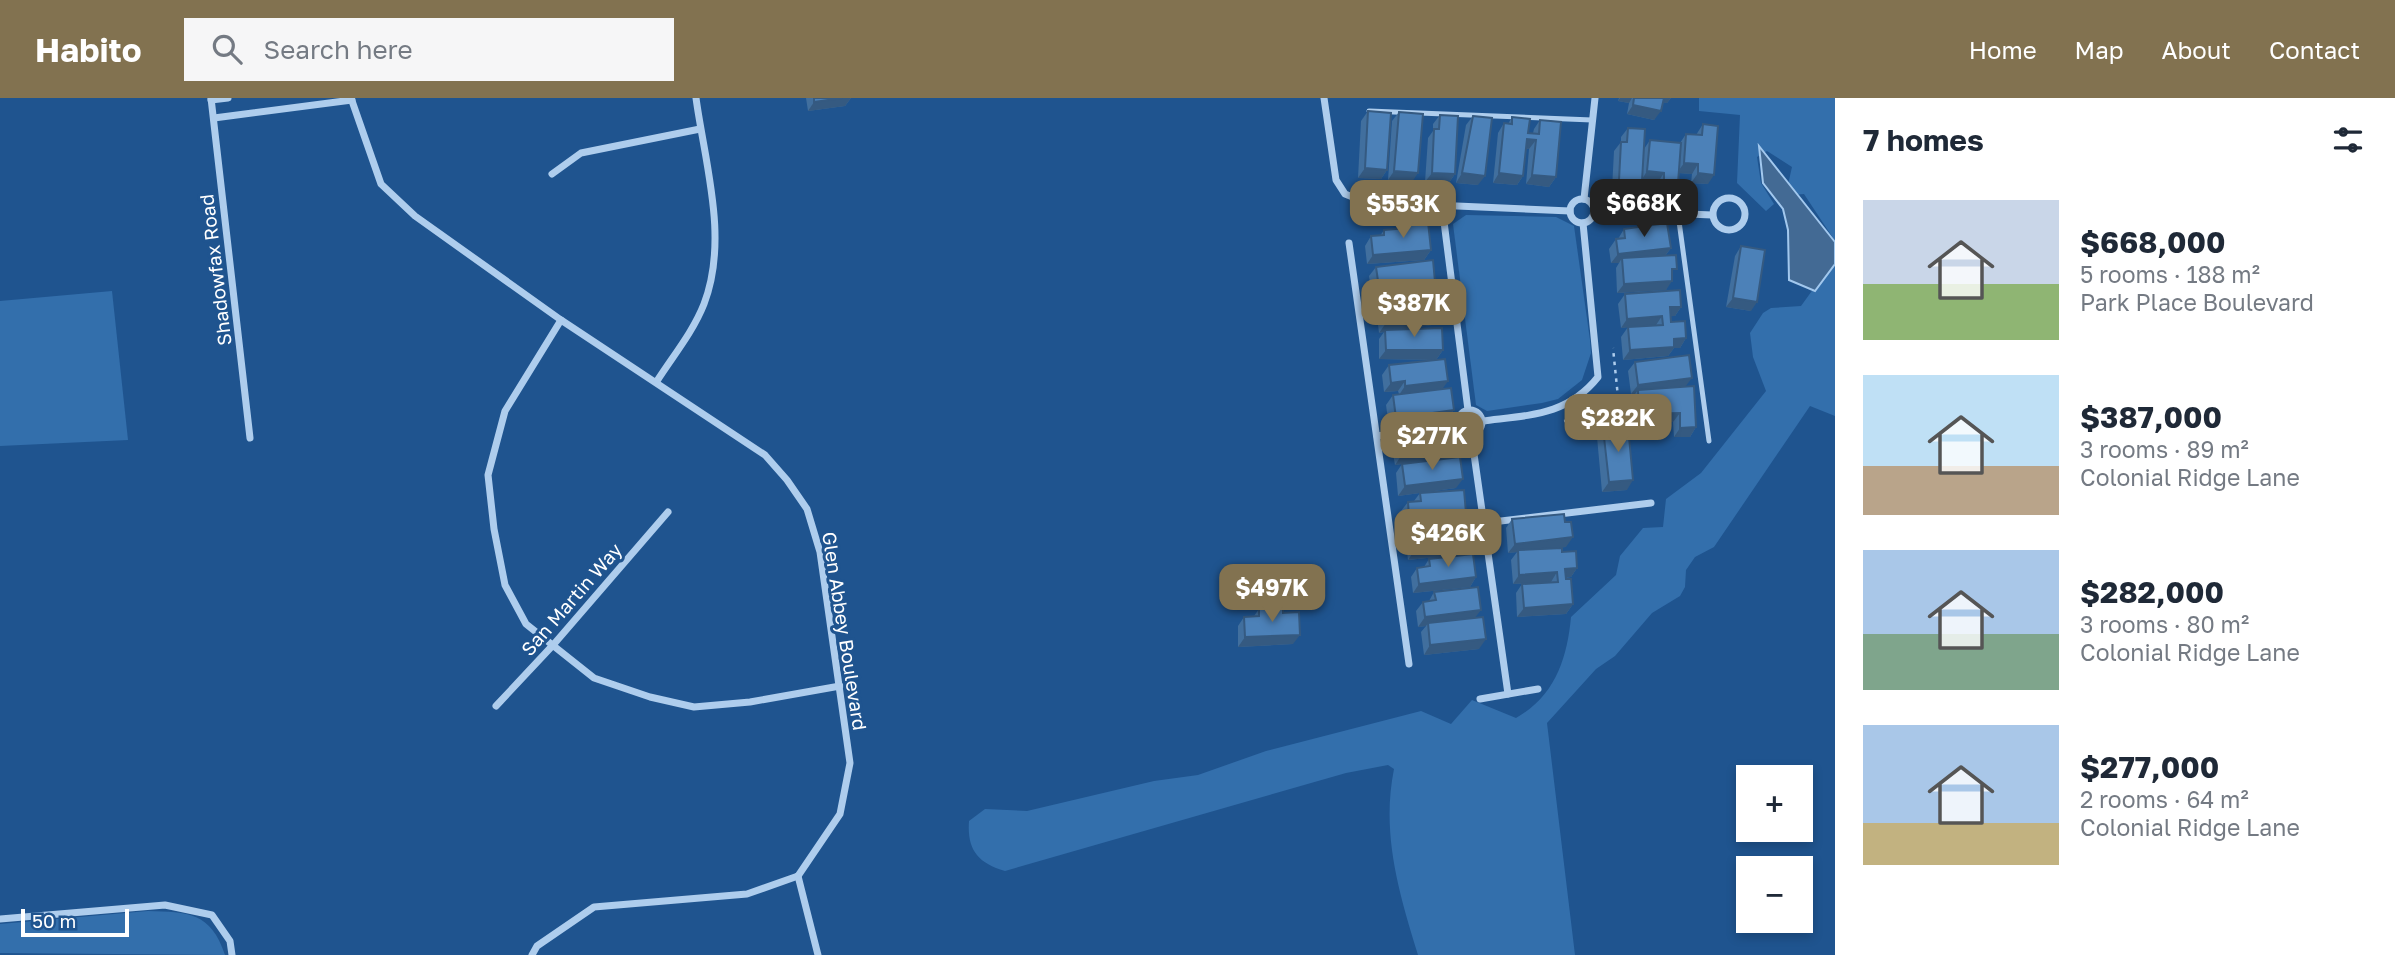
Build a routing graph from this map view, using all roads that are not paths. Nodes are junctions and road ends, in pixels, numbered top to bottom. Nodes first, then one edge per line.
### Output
1 (229, 98) edge
2 (696, 98) edge
3 (1324, 98) edge
4 (1595, 98) edge
5 (211, 99) edge
6 (352, 99) edge
7 (1369, 111) edge
8 (214, 118) junction
9 (1592, 120) junction
10 (701, 129) junction
11 (552, 174) dead end
12 (1584, 199) junction
13 (1442, 206) junction
14 (1570, 211) junction
15 (1595, 211) junction
16 (1678, 214) junction
17 (1712, 215) junction
18 (1583, 223) junction
19 (1349, 243) dead end
20 (561, 320) junction
21 (657, 381) junction
22 (1468, 410) junction
23 (1482, 421) junction
24 (1458, 425) junction
25 (1471, 433) junction
26 (1377, 436) junction
27 (250, 438) dead end
28 (1709, 441) dead end
29 (1651, 503) dead end
30 (668, 512) dead end
31 (1484, 523) junction
32 (554, 645) junction
33 (1409, 664) dead end
34 (840, 686) junction
35 (1538, 689) dead end
36 (1508, 694) junction
37 (1480, 699) dead end
38 (496, 706) dead end
39 (798, 876) junction
40 (0, 919) edge
41 (232, 955) edge
42 (532, 955) edge
43 (818, 955) edge

1 - 5 street
2 - 10 street
3 - 13 street
4 - 9 street
5 - 8 street, Shadowfax Road
6 - 8 street
6 - 20 street, Glen Abbey Boulevard
7 - 9 lane
8 - 27 street, Shadowfax Road
9 - 12 street
10 - 11 street
10 - 21 street
12 - 14 street
12 - 15 street
13 - 14 street
13 - 22 street
14 - 18 street
15 - 16 street
15 - 18 street
16 - 17 street
16 - 28 lane
17 - 17 street
18 - 23 street
19 - 26 street
20 - 21 street, Glen Abbey Boulevard
20 - 32 street
21 - 34 street, Glen Abbey Boulevard
22 - 23 street
22 - 24 street
23 - 25 street
24 - 25 street
24 - 26 street
25 - 31 street
26 - 33 street
29 - 31 street
30 - 32 street, San Martin Way
31 - 36 street
32 - 34 street
32 - 38 street, San Martin Way
34 - 39 street, Glen Abbey Boulevard
35 - 36 street
36 - 37 street
39 - 42 street
39 - 43 street
40 - 41 street

